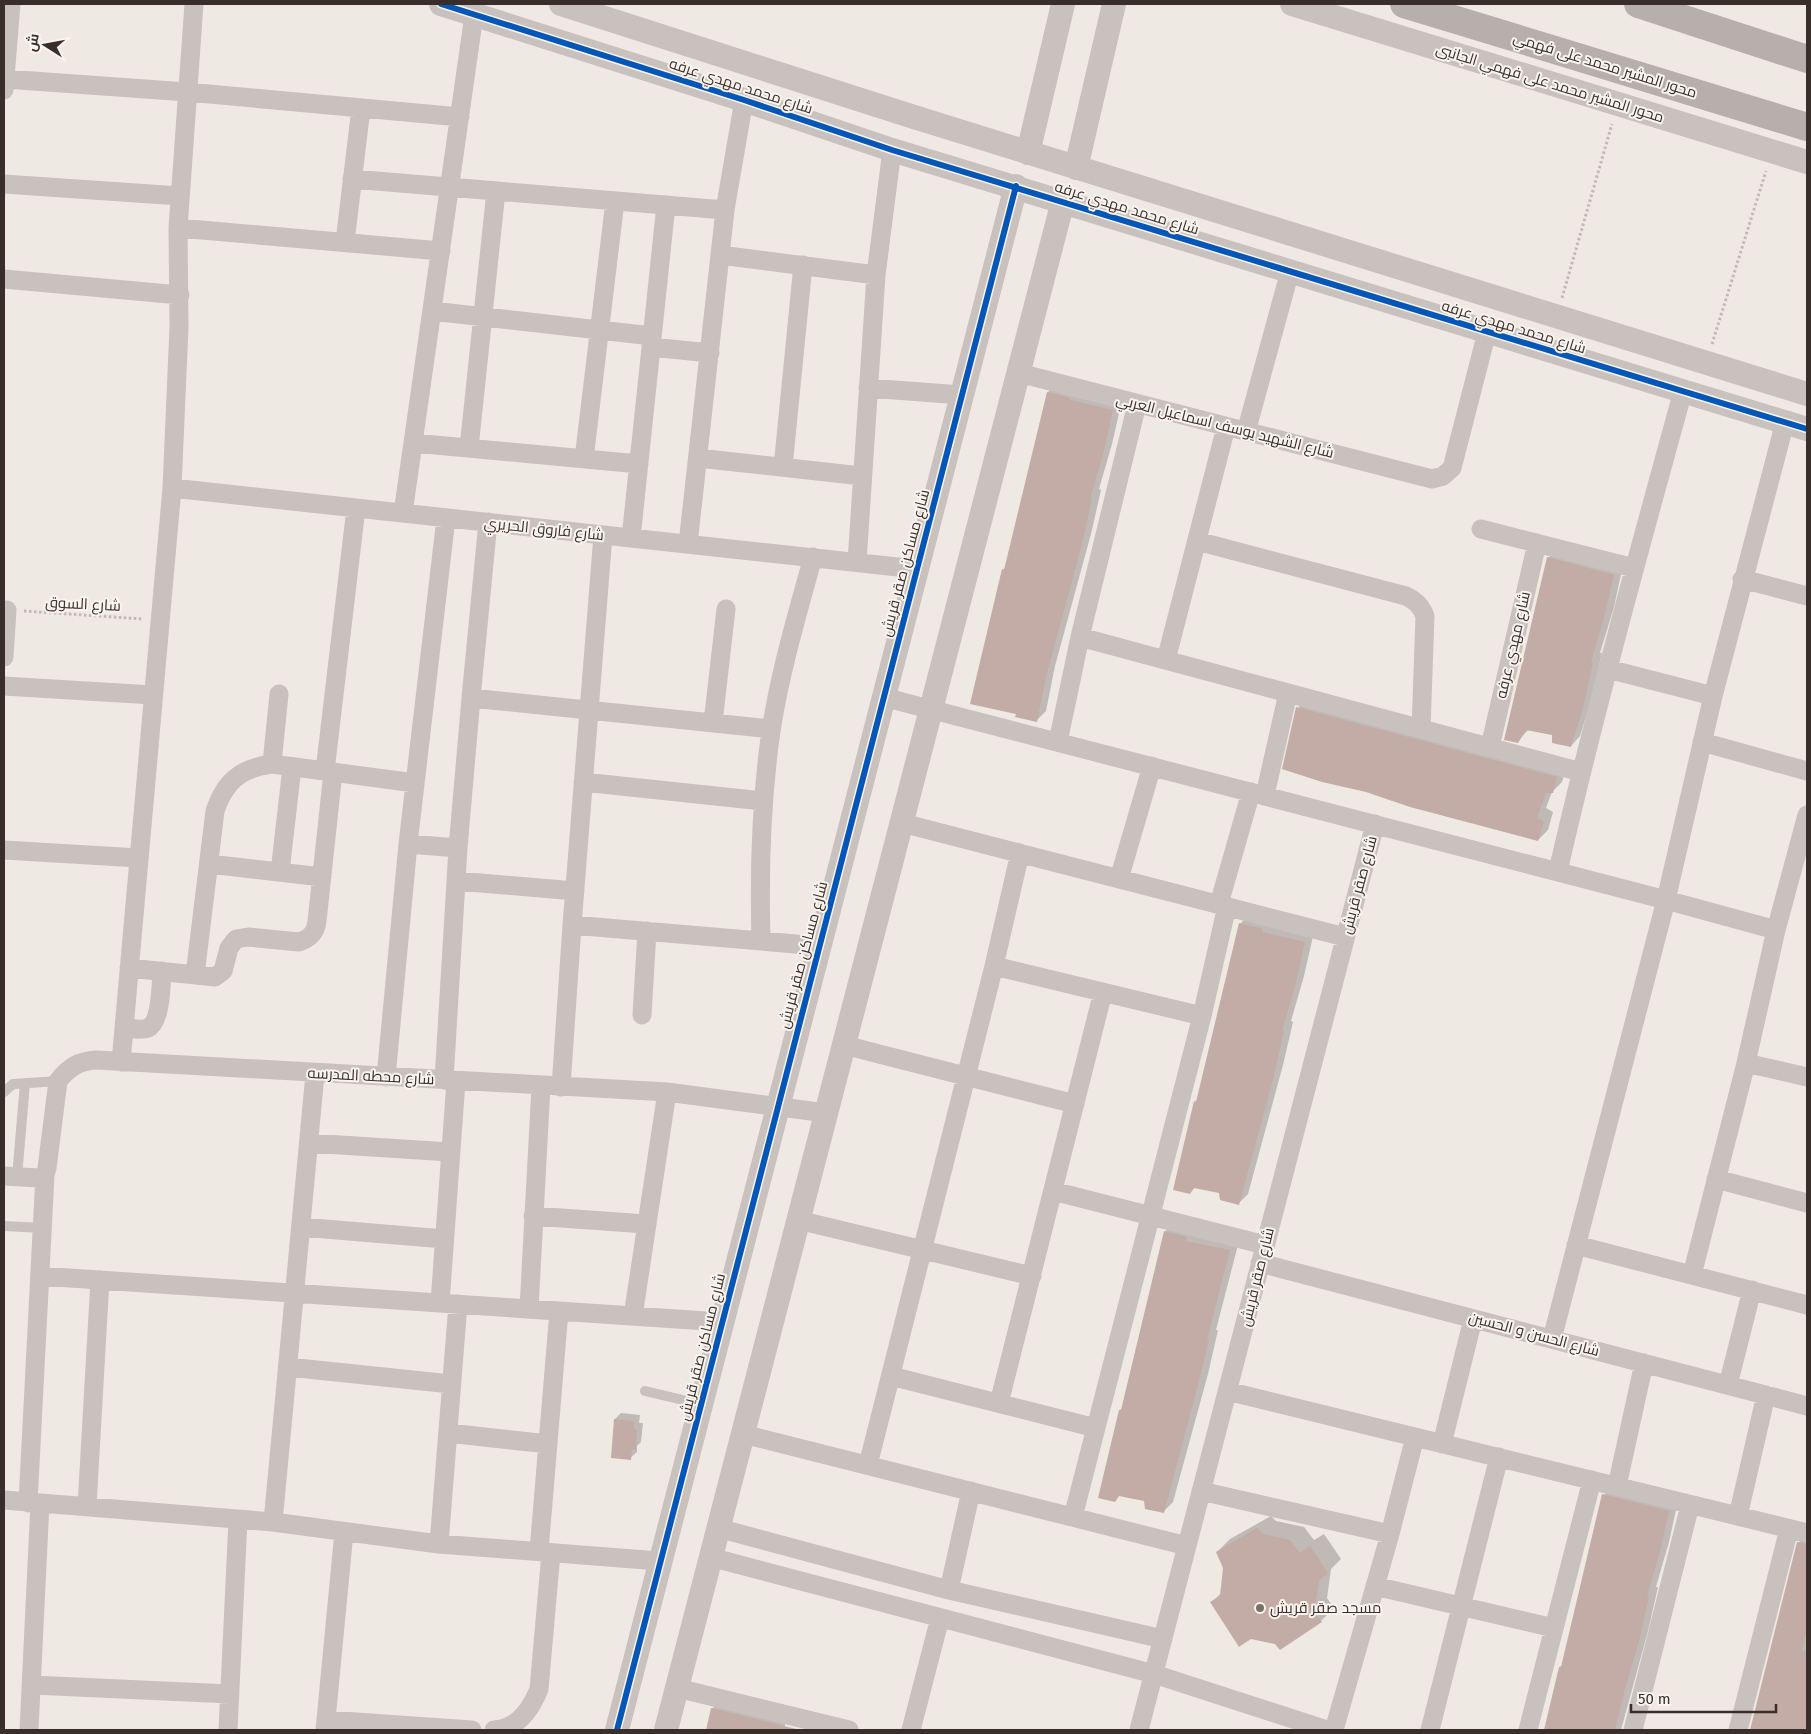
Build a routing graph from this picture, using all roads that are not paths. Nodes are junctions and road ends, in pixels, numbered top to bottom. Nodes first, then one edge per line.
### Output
1 (11, 4) edge
2 (194, 4) edge
3 (441, 4) edge
4 (561, 4) edge
5 (1064, 4) edge
6 (1114, 4) edge
7 (1292, 4) edge
8 (1404, 4) edge
9 (1638, 4) edge
10 (474, 14) junction
11 (6, 35) edge
12 (1807, 58) edge
13 (4, 85) edge
14 (187, 92) junction
15 (744, 100) junction
16 (866, 101) junction
17 (361, 108) junction
18 (460, 117) junction
19 (914, 117) junction
20 (1807, 127) edge
21 (844, 133) junction
22 (892, 150) junction
23 (1028, 153) junction
24 (1807, 162) edge
25 (1076, 168) junction
26 (352, 180) junction
27 (4, 184) edge
28 (1016, 186) junction
29 (450, 188) junction
30 (496, 191) junction
31 (180, 196) junction
32 (615, 201) junction
33 (1064, 201) junction
34 (666, 205) junction
35 (725, 210) junction
36 (178, 228) junction
37 (345, 242) junction
38 (441, 251) junction
39 (720, 255) junction
40 (803, 265) junction
41 (1290, 271) junction
42 (876, 275) junction
43 (4, 279) edge
44 (180, 295) junction
45 (432, 311) junction
46 (483, 317) junction
47 (600, 330) junction
48 (1487, 332) junction
49 (652, 341) junction
50 (710, 353) junction
51 (1019, 373) junction
52 (868, 388) junction
53 (1683, 391) junction
54 (1807, 394) edge
55 (962, 396) junction
56 (1137, 404) junction
57 (1785, 422) junction
58 (1226, 427) junction
59 (1807, 429) edge
60 (1246, 432) junction
61 (414, 443) junction
62 (469, 448) junction
63 (698, 458) junction
64 (584, 459) junction
65 (639, 464) junction
66 (783, 467) junction
67 (862, 476) junction
68 (172, 488) junction
69 (356, 508) junction
70 (403, 513) junction
71 (446, 518) junction
72 (488, 522) junction
73 (1481, 530) dead end
74 (603, 535) junction
75 (631, 538) junction
76 (1197, 540) junction
77 (1537, 543) junction
78 (688, 544) junction
79 (813, 557) junction
80 (857, 562) junction
81 (1634, 568) junction
82 (916, 569) junction
83 (1742, 579) junction
84 (1807, 596) edge
85 (726, 609) dead end
86 (7, 610) road end
87 (1080, 637) junction
88 (4, 656) edge
89 (1166, 660) junction
90 (1608, 669) junction
91 (4, 686) edge
92 (1288, 693) junction
93 (279, 694) dead end
94 (153, 695) junction
95 (1713, 696) junction
96 (883, 697) junction
97 (471, 698) junction
98 (932, 709) junction
99 (589, 710) junction
100 (713, 723) junction
101 (771, 729) junction
102 (1421, 729) junction
103 (1058, 742) junction
104 (1702, 742) junction
105 (1490, 747) junction
106 (272, 764) junction
107 (1152, 766) junction
108 (292, 767) junction
109 (1807, 771) edge
110 (329, 772) junction
111 (1581, 772) junction
112 (583, 782) junction
113 (415, 783) junction
114 (1258, 794) junction
115 (763, 801) junction
116 (1807, 815) edge
117 (902, 823) junction
118 (1374, 824) junction
119 (1805, 837) edge
120 (408, 844) junction
121 (458, 848) junction
122 (4, 850) edge
123 (1020, 853) junction
124 (139, 858) junction
125 (209, 864) junction
126 (1558, 871) junction
127 (280, 872) junction
128 (322, 877) junction
129 (1119, 879) junction
130 (456, 881) junction
131 (575, 891) junction
132 (1666, 900) junction
133 (1223, 905) junction
134 (572, 925) junction
135 (1776, 930) junction
136 (647, 931) junction
137 (1345, 937) junction
138 (761, 940) junction
139 (818, 946) junction
140 (994, 966) junction
141 (129, 968) junction
142 (162, 971) junction
143 (195, 975) junction
144 (1104, 992) junction
145 (642, 1015) dead end
146 (1202, 1016) junction
147 (124, 1027) junction
148 (844, 1045) junction
149 (121, 1062) junction
150 (1746, 1062) junction
151 (315, 1074) junction
152 (966, 1076) junction
153 (386, 1077) junction
154 (1807, 1078) edge
155 (450, 1080) junction
156 (58, 1081) junction
157 (25, 1082) junction
158 (541, 1086) junction
159 (561, 1087) junction
160 (4, 1092) edge
161 (667, 1092) junction
162 (1075, 1104) junction
163 (777, 1105) junction
164 (826, 1113) junction
165 (309, 1143) junction
166 (450, 1152) junction
167 (45, 1175) junction
168 (10, 1176) edge
169 (1716, 1179) junction
170 (1053, 1192) junction
171 (1807, 1204) edge
172 (533, 1216) junction
173 (1150, 1216) junction
174 (798, 1220) junction
175 (646, 1224) junction
176 (4, 1226) edge
177 (301, 1227) junction
178 (42, 1228) junction
179 (444, 1239) junction
180 (1576, 1245) junction
181 (922, 1250) junction
182 (1263, 1254) junction
183 (1692, 1275) junction
184 (40, 1276) junction
185 (1032, 1276) junction
186 (100, 1280) junction
187 (1752, 1290) junction
188 (295, 1293) junction
189 (449, 1304) junction
190 (1807, 1304) edge
191 (529, 1309) junction
192 (559, 1311) junction
193 (633, 1316) junction
194 (1473, 1318) junction
195 (721, 1322) junction
196 (1552, 1339) junction
197 (1644, 1363) junction
198 (288, 1367) junction
199 (891, 1376) junction
200 (451, 1384) junction
201 (1728, 1385) junction
202 (645, 1391) dead end
203 (1227, 1391) junction
204 (1766, 1395) junction
205 (1000, 1403) junction
206 (700, 1404) junction
207 (1807, 1406) edge
208 (1096, 1428) junction
209 (448, 1433) junction
210 (743, 1434) junction
211 (1415, 1437) junction
212 (548, 1444) junction
213 (1442, 1444) junction
214 (1499, 1458) junction
215 (868, 1465) junction
216 (1592, 1480) junction
217 (1616, 1486) junction
218 (971, 1491) junction
219 (1201, 1491) junction
220 (4, 1500) edge
221 (34, 1503) junction
222 (1690, 1504) junction
223 (86, 1506) junction
224 (1738, 1516) junction
225 (1073, 1517) junction
226 (238, 1520) junction
227 (273, 1522) junction
228 (718, 1528) junction
229 (1798, 1531) edge
230 (344, 1532) junction
231 (1390, 1534) junction
232 (439, 1544) junction
233 (1187, 1546) junction
234 (545, 1552) junction
235 (710, 1557) junction
236 (659, 1561) junction
237 (1376, 1586) junction
238 (948, 1590) junction
239 (1461, 1606) junction
240 (940, 1618) junction
241 (1554, 1628) junction
242 (1162, 1640) junction
243 (1154, 1674) junction
244 (32, 1685) junction
245 (677, 1688) junction
246 (230, 1694) junction
247 (326, 1725) edge
248 (802, 1725) edge
249 (401, 1728) edge
250 (30, 1730) edge
251 (228, 1730) edge
252 (461, 1730) edge
253 (494, 1730) edge
254 (617, 1730) edge
255 (666, 1730) edge
256 (849, 1730) edge
257 (911, 1730) edge
258 (1139, 1730) edge
259 (1327, 1730) edge
260 (1334, 1730) edge
261 (1430, 1730) edge
262 (1528, 1730) edge
263 (1632, 1730) edge
264 (1738, 1730) edge

1 - 11 street
2 - 14 street
3 - 10 street, شارع محمد مهدي عرفه
4 - 16 street, شارع محمد مهدي عرفه
5 - 23 street
6 - 25 street
7 - 24 street, محور المشير محمد على فهمي الجانبى
8 - 20 main road, محور المشير محمد على فهمي
9 - 12 main road
10 - 15 street, شارع محمد مهدي عرفه
10 - 18 street
11 - 13 street
13 - 14 street
14 - 17 street
14 - 31 street
15 - 21 street, شارع محمد مهدي عرفه
15 - 35 street
16 - 19 street, شارع محمد مهدي عرفه
16 - 21 street
17 - 18 street
17 - 26 street
18 - 29 street
19 - 22 street
19 - 23 street, شارع محمد مهدي عرفه
21 - 22 street, شارع محمد مهدي عرفه
22 - 28 street, شارع محمد مهدي عرفه
22 - 42 street
23 - 25 street, شارع محمد مهدي عرفه
25 - 54 street, شارع محمد مهدي عرفه
26 - 29 street
26 - 37 street
27 - 31 street
28 - 33 street, شارع محمد مهدي عرفه
28 - 55 street, شارع مساكن صقر قريش
29 - 30 street
29 - 38 street
30 - 32 street
30 - 46 street
31 - 36 street
32 - 34 street
32 - 47 street
33 - 41 street, شارع محمد مهدي عرفه
33 - 51 street
34 - 35 street
34 - 49 street
35 - 39 street
36 - 37 street
36 - 44 street
37 - 38 street
38 - 45 street
39 - 40 street
39 - 50 street
40 - 42 street
40 - 66 street
41 - 48 street, شارع محمد مهدي عرفه
41 - 60 street
42 - 52 street
43 - 44 street
44 - 68 street
45 - 46 street
45 - 61 street
46 - 47 street
46 - 62 street
47 - 49 street
47 - 64 street
48 - 53 street, شارع محمد مهدي عرفه
48 - 60 street, شارع الشهيد يوسف اسماعيل العربي
49 - 50 street
49 - 65 street
50 - 63 street
51 - 56 street, شارع الشهيد يوسف اسماعيل العربي
51 - 98 street
52 - 55 street
52 - 67 street
53 - 57 street, شارع محمد مهدي عرفه
53 - 81 street
55 - 82 street, شارع مساكن صقر قريش
56 - 58 street, شارع الشهيد يوسف اسماعيل العربي
56 - 87 street
57 - 59 street, شارع محمد مهدي عرفه
57 - 83 street
58 - 60 street, شارع الشهيد يوسف اسماعيل العربي
58 - 76 street
61 - 62 street
61 - 70 street
62 - 64 street
63 - 66 street
63 - 78 street
64 - 65 street
65 - 75 street
66 - 67 street
67 - 80 street
68 - 69 street, شارع فاروق الحريري
68 - 94 street
69 - 70 street, شارع فاروق الحريري
69 - 110 street
70 - 71 street, شارع فاروق الحريري
71 - 72 street, شارع فاروق الحريري
71 - 113 street
72 - 74 street, شارع فاروق الحريري
72 - 97 street
73 - 77 street
74 - 75 street, شارع فاروق الحريري
74 - 99 street
75 - 78 street, شارع فاروق الحريري
76 - 89 street
76 - 102 street
77 - 81 street
77 - 105 street, شارع مهدي عرفه
78 - 79 street, شارع فاروق الحريري
79 - 80 street, شارع فاروق الحريري
79 - 101 street
80 - 82 street, شارع فاروق الحريري
81 - 90 street
82 - 96 street, شارع مساكن صقر قريش
83 - 84 street
83 - 95 street
85 - 100 street
86 - 88 street
87 - 89 street
87 - 103 street
89 - 92 street
90 - 95 street
90 - 111 street
91 - 94 street
92 - 102 street
92 - 114 street
93 - 106 street
94 - 124 street
95 - 104 street
96 - 98 street
96 - 139 street, شارع مساكن صقر قريش
97 - 99 street
97 - 121 street
98 - 103 street
98 - 117 street
99 - 100 street
99 - 112 street
100 - 101 street
101 - 115 street
102 - 105 street
103 - 107 street
104 - 109 street
104 - 132 street
105 - 111 street
106 - 108 street
106 - 125 street
107 - 114 street
107 - 129 street
108 - 110 street
108 - 127 street
110 - 113 street
110 - 128 street
111 - 126 street
112 - 115 street
112 - 131 street
113 - 120 street
114 - 118 street
114 - 133 street
115 - 138 street
116 - 119 street
117 - 123 street
117 - 148 street
118 - 126 street
118 - 137 street, شارع صقر قريش
119 - 135 street
120 - 121 street
120 - 153 street
121 - 130 street
122 - 124 street
123 - 129 street
123 - 140 street
124 - 141 street
125 - 127 street
125 - 143 street
126 - 132 street
127 - 128 street
128 - 143 street
129 - 133 street
130 - 131 street
130 - 155 street
131 - 134 street
132 - 135 street
132 - 180 street
133 - 137 street
133 - 146 street
134 - 136 street
134 - 159 street
135 - 150 street
136 - 138 street
136 - 145 street
137 - 182 street, شارع صقر قريش
138 - 139 street
139 - 163 street, شارع مساكن صقر قريش
140 - 144 street
140 - 152 street
141 - 142 street
141 - 147 street
142 - 143 street
142 - 147 street
144 - 146 street
144 - 162 street
146 - 173 street
147 - 149 street
148 - 152 street
148 - 164 street
149 - 151 street, شارع محطه المدرسه
149 - 156 street, شارع محطه المدرسه
150 - 154 street
150 - 169 street
151 - 153 street, شارع محطه المدرسه
151 - 165 street
152 - 162 street
152 - 181 street
153 - 155 street, شارع محطه المدرسه
155 - 158 street, شارع محطه المدرسه
155 - 166 street
156 - 157 lane
156 - 167 street
157 - 160 lane
157 - 168 lane
158 - 159 street, شارع محطه المدرسه
158 - 172 street
159 - 161 street, شارع محطه المدرسه
161 - 163 street, شارع محطه المدرسه
161 - 175 street
162 - 170 street
163 - 164 street, شارع محطه المدرسه
163 - 195 street, شارع مساكن صقر قريش
164 - 174 street
165 - 166 street
165 - 177 street
166 - 179 street
167 - 168 street
167 - 178 street
169 - 171 street
169 - 183 street
170 - 173 street, شارع الحسن و الحسين
170 - 185 street
172 - 175 street
172 - 191 street
173 - 182 street, شارع الحسن و الحسين
173 - 208 street
174 - 181 street
174 - 210 street
175 - 193 street
176 - 178 lane
177 - 179 street
177 - 188 street
178 - 184 street
179 - 189 street
180 - 183 street
180 - 196 street
181 - 185 street
181 - 199 street
182 - 194 street, شارع الحسن و الحسين
182 - 203 street, شارع صقر قريش
183 - 187 street
184 - 186 street
184 - 221 street
185 - 205 street
186 - 188 street
186 - 223 street
187 - 190 street
187 - 201 street
188 - 189 street
188 - 198 street
189 - 191 street
189 - 200 street
191 - 192 street
192 - 193 street
192 - 212 street
193 - 195 street
194 - 196 street, شارع الحسن و الحسين
194 - 213 street
195 - 206 street, شارع مساكن صقر قريش
196 - 197 street, شارع الحسن و الحسين
197 - 201 street, شارع الحسن و الحسين
197 - 217 street
198 - 200 street
198 - 227 street
199 - 205 street
199 - 215 street
200 - 209 street
201 - 204 street, شارع الحسن و الحسين
202 - 206 lane
203 - 211 street
203 - 219 street, شارع صقر قريش
204 - 207 street, شارع الحسن و الحسين
204 - 224 street
205 - 208 street
206 - 236 street, شارع مساكن صقر قريش
208 - 225 street
209 - 212 street
209 - 232 street
210 - 215 street
210 - 228 street
211 - 213 street
211 - 231 street
212 - 234 street
213 - 214 street
214 - 216 street
214 - 239 street
215 - 218 street
216 - 217 street
216 - 241 street
217 - 222 street
218 - 225 street
218 - 238 street
219 - 231 street
219 - 233 street, شارع صقر قريش
220 - 221 street
221 - 223 street
221 - 244 street
222 - 224 street
222 - 263 street
223 - 226 street
224 - 229 street
225 - 233 street
226 - 227 street
226 - 246 street
227 - 230 street
228 - 235 street
228 - 238 street
229 - 264 street
230 - 232 street
230 - 247 street
231 - 237 street
232 - 234 street
233 - 242 street, شارع صقر قريش
234 - 236 street
234 - 253 street
235 - 240 street
235 - 245 street
236 - 254 street, شارع مساكن صقر قريش
237 - 239 street
237 - 260 street
238 - 242 street
239 - 241 street
239 - 261 street
240 - 243 street
240 - 257 street
241 - 262 street
242 - 243 street, شارع صقر قريش
243 - 258 street, شارع صقر قريش
243 - 259 street
244 - 246 street
244 - 250 street
245 - 248 street
245 - 255 street
246 - 251 street
247 - 249 street
248 - 256 street
249 - 252 street

